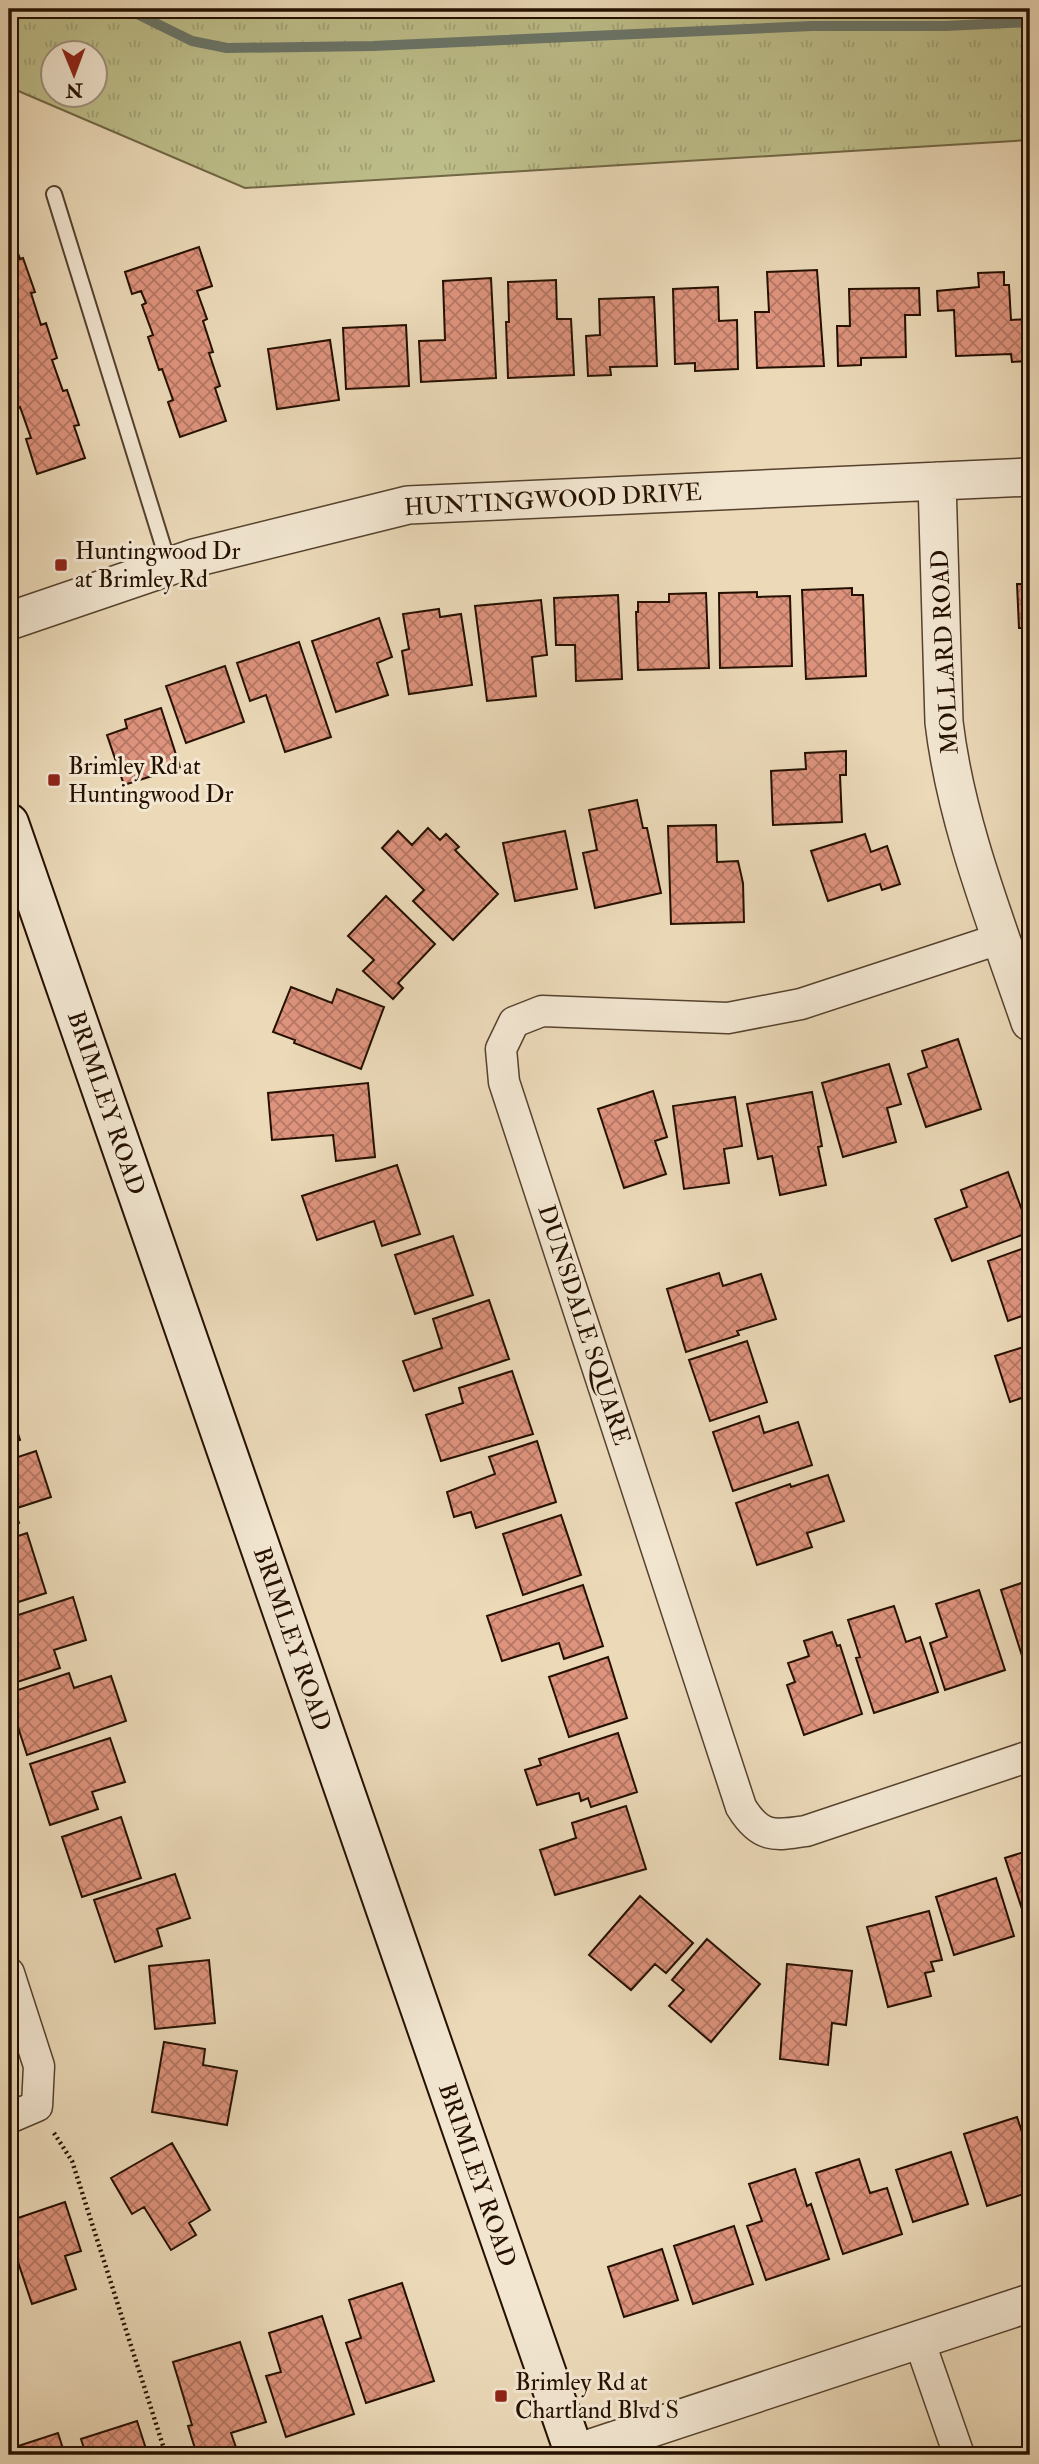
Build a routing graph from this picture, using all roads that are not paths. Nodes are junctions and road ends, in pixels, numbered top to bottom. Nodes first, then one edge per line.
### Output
1 (54, 194) dead end
2 (1030, 477) edge
3 (937, 481) junction
4 (169, 565) junction
5 (9, 621) edge
6 (9, 823) edge
7 (1002, 938) junction
8 (1030, 1022) edge
9 (1030, 1756) edge
10 (9, 1973) edge
11 (9, 2118) edge
12 (1030, 2303) edge
13 (919, 2340) junction
14 (573, 2455) edge
15 (959, 2455) edge

1 - 4 lane
2 - 3 street, HUNTINGWOOD DRIVE
3 - 4 street, HUNTINGWOOD DRIVE
3 - 7 street, MOLLARD ROAD
4 - 5 street, HUNTINGWOOD DRIVE
6 - 14 main road, BRIMLEY ROAD
7 - 8 street, MOLLARD ROAD
7 - 9 street, DUNSDALE SQUARE
10 - 11 street
12 - 13 street
13 - 14 street
13 - 15 street

